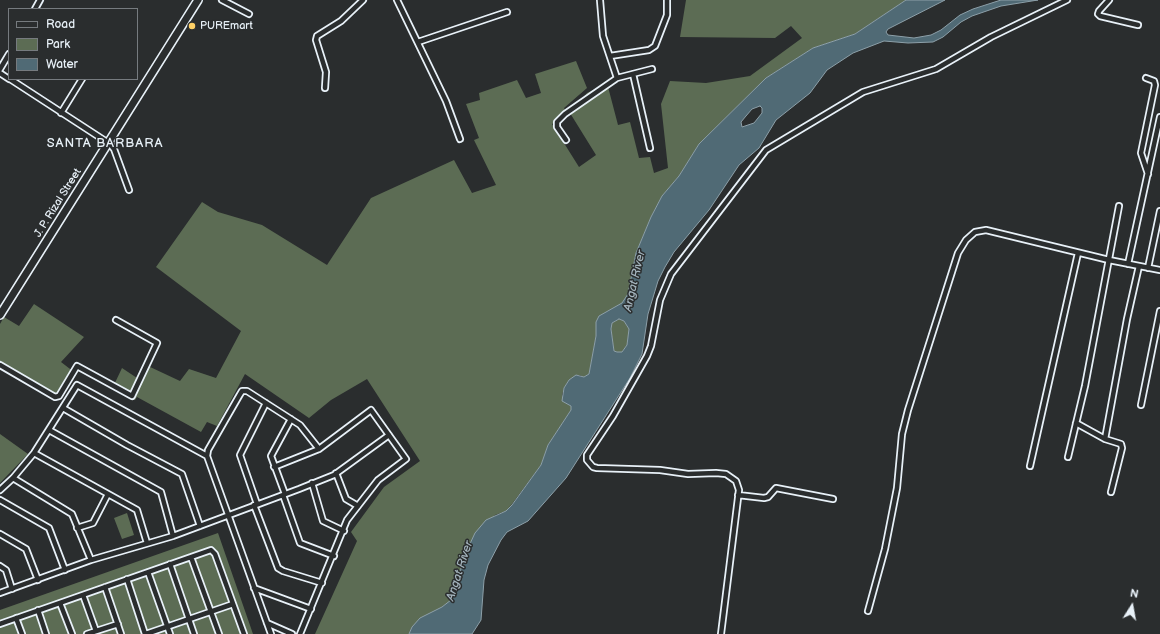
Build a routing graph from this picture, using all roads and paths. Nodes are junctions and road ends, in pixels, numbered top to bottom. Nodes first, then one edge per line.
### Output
1 (198, 0) edge
2 (222, 0) edge
3 (363, 0) edge
4 (397, 0) edge
5 (600, 0) edge
6 (667, 0) edge
7 (1067, 0) edge
8 (1109, 0) edge
9 (507, 12) dead end
10 (249, 14) dead end
11 (1138, 25) dead end
12 (418, 42) junction
13 (8, 56) edge
14 (610, 56) junction
15 (0, 69) edge
16 (652, 69) dead end
17 (0, 72) edge
18 (633, 74) junction
19 (8, 78) edge
20 (617, 78) junction
21 (1146, 78) dead end
22 (10, 80) edge
23 (81, 80) edge
24 (325, 88) dead end
25 (60, 113) junction
26 (1160, 117) edge
27 (460, 139) dead end
28 (566, 140) dead end
29 (109, 144) junction
30 (650, 148) dead end
31 (1148, 174) junction
32 (129, 190) dead end
33 (1119, 206) dead end
34 (1160, 211) edge
35 (1078, 253) junction
36 (1109, 260) junction
37 (1128, 264) junction
38 (1139, 266) junction
39 (1148, 268) junction
40 (1160, 270) edge
41 (1160, 311) edge
42 (0, 315) edge
43 (116, 320) dead end
44 (0, 365) edge
45 (266, 403) junction
46 (1141, 405) dead end
47 (63, 408) junction
48 (291, 419) junction
49 (1076, 423) junction
50 (49, 430) junction
51 (389, 435) junction
52 (1105, 439) junction
53 (319, 449) junction
54 (34, 453) junction
55 (207, 456) junction
56 (1068, 457) dead end
57 (1030, 466) dead end
58 (274, 467) junction
59 (336, 473) junction
60 (13, 478) junction
61 (312, 483) junction
62 (0, 490) edge
63 (1111, 492) dead end
64 (108, 494) junction
65 (284, 494) junction
66 (738, 495) junction
67 (833, 499) dead end
68 (0, 500) edge
69 (256, 505) junction
70 (358, 506) junction
71 (228, 516) junction
72 (200, 526) junction
73 (78, 528) junction
74 (344, 531) junction
75 (0, 534) edge
76 (173, 536) junction
77 (147, 543) junction
78 (334, 556) junction
79 (192, 557) junction
80 (91, 560) junction
81 (170, 564) junction
82 (0, 566) edge
83 (65, 570) junction
84 (148, 572) junction
85 (127, 579) junction
86 (38, 580) junction
87 (322, 583) junction
88 (105, 587) junction
89 (254, 588) junction
90 (12, 589) junction
91 (0, 594) edge
92 (83, 595) junction
93 (60, 603) junction
94 (233, 604) junction
95 (311, 609) junction
96 (38, 610) junction
97 (211, 611) junction
98 (868, 611) dead end
99 (16, 618) junction
100 (189, 619) junction
101 (267, 623) junction
102 (0, 624) edge
103 (118, 624) junction
104 (167, 626) junction
105 (96, 631) junction
106 (22, 634) edge
107 (46, 634) edge
108 (72, 634) edge
109 (87, 634) edge
110 (121, 634) edge
111 (146, 634) edge
112 (170, 634) edge
113 (194, 634) edge
114 (219, 634) edge
115 (244, 634) edge
116 (270, 634) edge
117 (292, 634) edge
118 (300, 634) edge
119 (721, 634) edge

1 - 29 main road, J. P. Rizal Street
2 - 10 street
3 - 24 street
4 - 12 street
5 - 14 street
6 - 14 street
7 - 66 street
8 - 11 street
9 - 12 street
12 - 27 street
13 - 15 street
14 - 20 street
16 - 18 street
17 - 19 street
18 - 20 street
18 - 30 street
20 - 28 street
21 - 31 street
22 - 25 street
23 - 25 street
25 - 29 street
26 - 31 street
29 - 32 street
29 - 42 main road, J. P. Rizal Street
31 - 37 street
33 - 36 street
34 - 39 street
35 - 36 street
35 - 57 street
35 - 98 street
36 - 37 street
36 - 49 street
37 - 38 street
38 - 39 street
38 - 52 street
39 - 40 street
41 - 46 street
43 - 44 street
45 - 48 street
45 - 55 street
45 - 69 street
47 - 50 street
47 - 55 street
47 - 72 street
48 - 53 street
48 - 58 street
49 - 52 street
49 - 56 street
50 - 54 street
50 - 76 street
51 - 53 street
51 - 59 street
51 - 70 street
52 - 63 street
53 - 58 street
54 - 60 street
54 - 64 street
55 - 71 street
58 - 65 street
59 - 61 street
59 - 70 street
60 - 62 street
60 - 73 street
61 - 65 street
61 - 74 street
64 - 73 street
64 - 77 street
65 - 69 street
65 - 78 street
66 - 67 street
66 - 119 street
68 - 83 street
69 - 71 street
69 - 87 street
70 - 74 street
71 - 72 street
71 - 89 street
72 - 76 street
73 - 80 street
74 - 78 street
75 - 86 street
76 - 77 street
77 - 80 street
78 - 87 street
79 - 81 street
79 - 94 street
79 - 97 street
80 - 83 street
81 - 84 street
81 - 100 street
82 - 90 street
83 - 86 street
84 - 85 street
84 - 104 street
85 - 88 street
85 - 111 street
86 - 90 street
87 - 95 street
88 - 92 street
88 - 103 street
89 - 95 street
89 - 101 street
90 - 91 street
92 - 93 street
92 - 105 street
93 - 96 street
93 - 108 street
94 - 97 street
94 - 115 street
95 - 118 street
96 - 99 street
96 - 107 street
97 - 100 street
97 - 114 street
99 - 102 street
99 - 106 street
100 - 104 street
100 - 113 street
101 - 116 street
101 - 117 street
103 - 105 street
103 - 110 street
104 - 111 street
104 - 112 street
105 - 109 street

